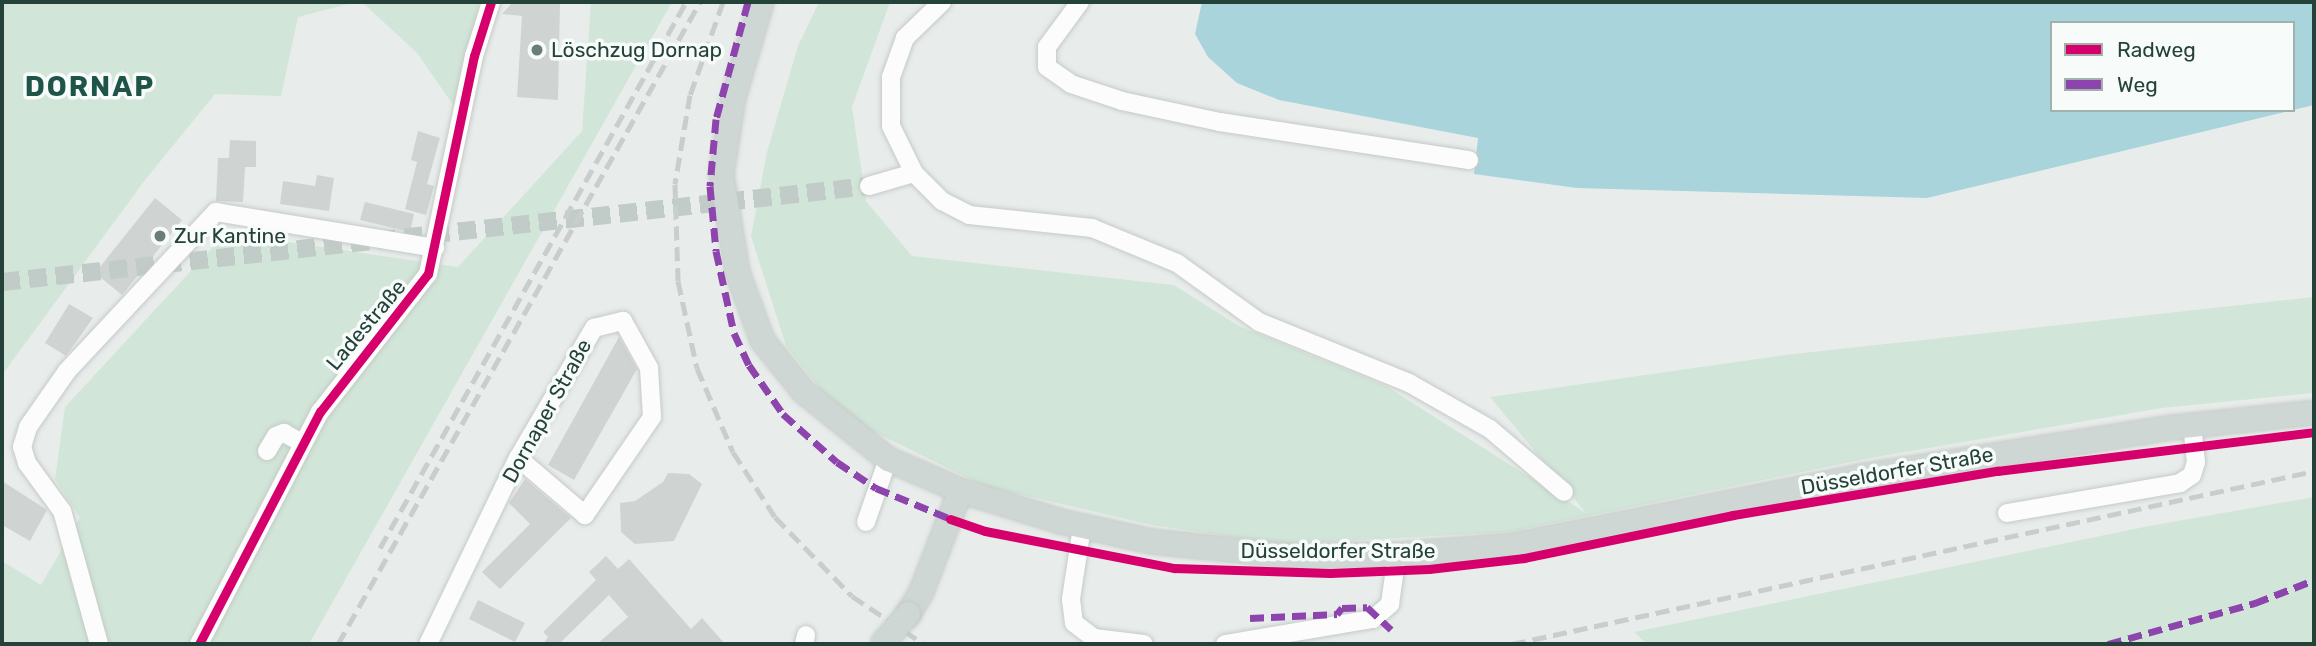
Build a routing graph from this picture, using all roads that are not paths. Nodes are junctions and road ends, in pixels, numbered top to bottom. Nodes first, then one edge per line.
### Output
1 (491, 2) edge
2 (761, 2) edge
3 (943, 2) edge
4 (1080, 2) edge
5 (1469, 160) dead end
6 (914, 173) junction
7 (869, 186) tunnel mouth
8 (435, 247) junction
9 (2314, 412) edge
10 (2192, 425) junction
11 (302, 443) junction
12 (267, 451) dead end
13 (518, 458) junction
14 (888, 459) junction
15 (960, 490) junction
16 (1564, 492) dead end
17 (2007, 513) dead end
18 (866, 522) dead end
19 (1082, 527) junction
20 (1396, 554) junction
21 (882, 643) edge
22 (99, 644) edge
23 (199, 644) edge
24 (428, 644) edge
25 (1143, 644) edge
26 (1225, 644) edge

1 - 8 street, Ladestraße
2 - 14 main road, Düsseldorfer Straße
3 - 6 street
4 - 5 street
6 - 7 street
6 - 16 street
8 - 11 street, Ladestraße
8 - 22 street
9 - 10 main road, Düsseldorfer Straße
10 - 17 street
10 - 20 main road, Düsseldorfer Straße
11 - 12 street
11 - 23 street, Ladestraße
13 - 13 street, Dornaper Straße
13 - 24 street, Dornaper Straße
14 - 15 main road, Düsseldorfer Straße
14 - 18 street
15 - 19 main road, Düsseldorfer Straße
15 - 21 main road, bridge
19 - 20 main road, Düsseldorfer Straße
19 - 25 street
20 - 26 street

